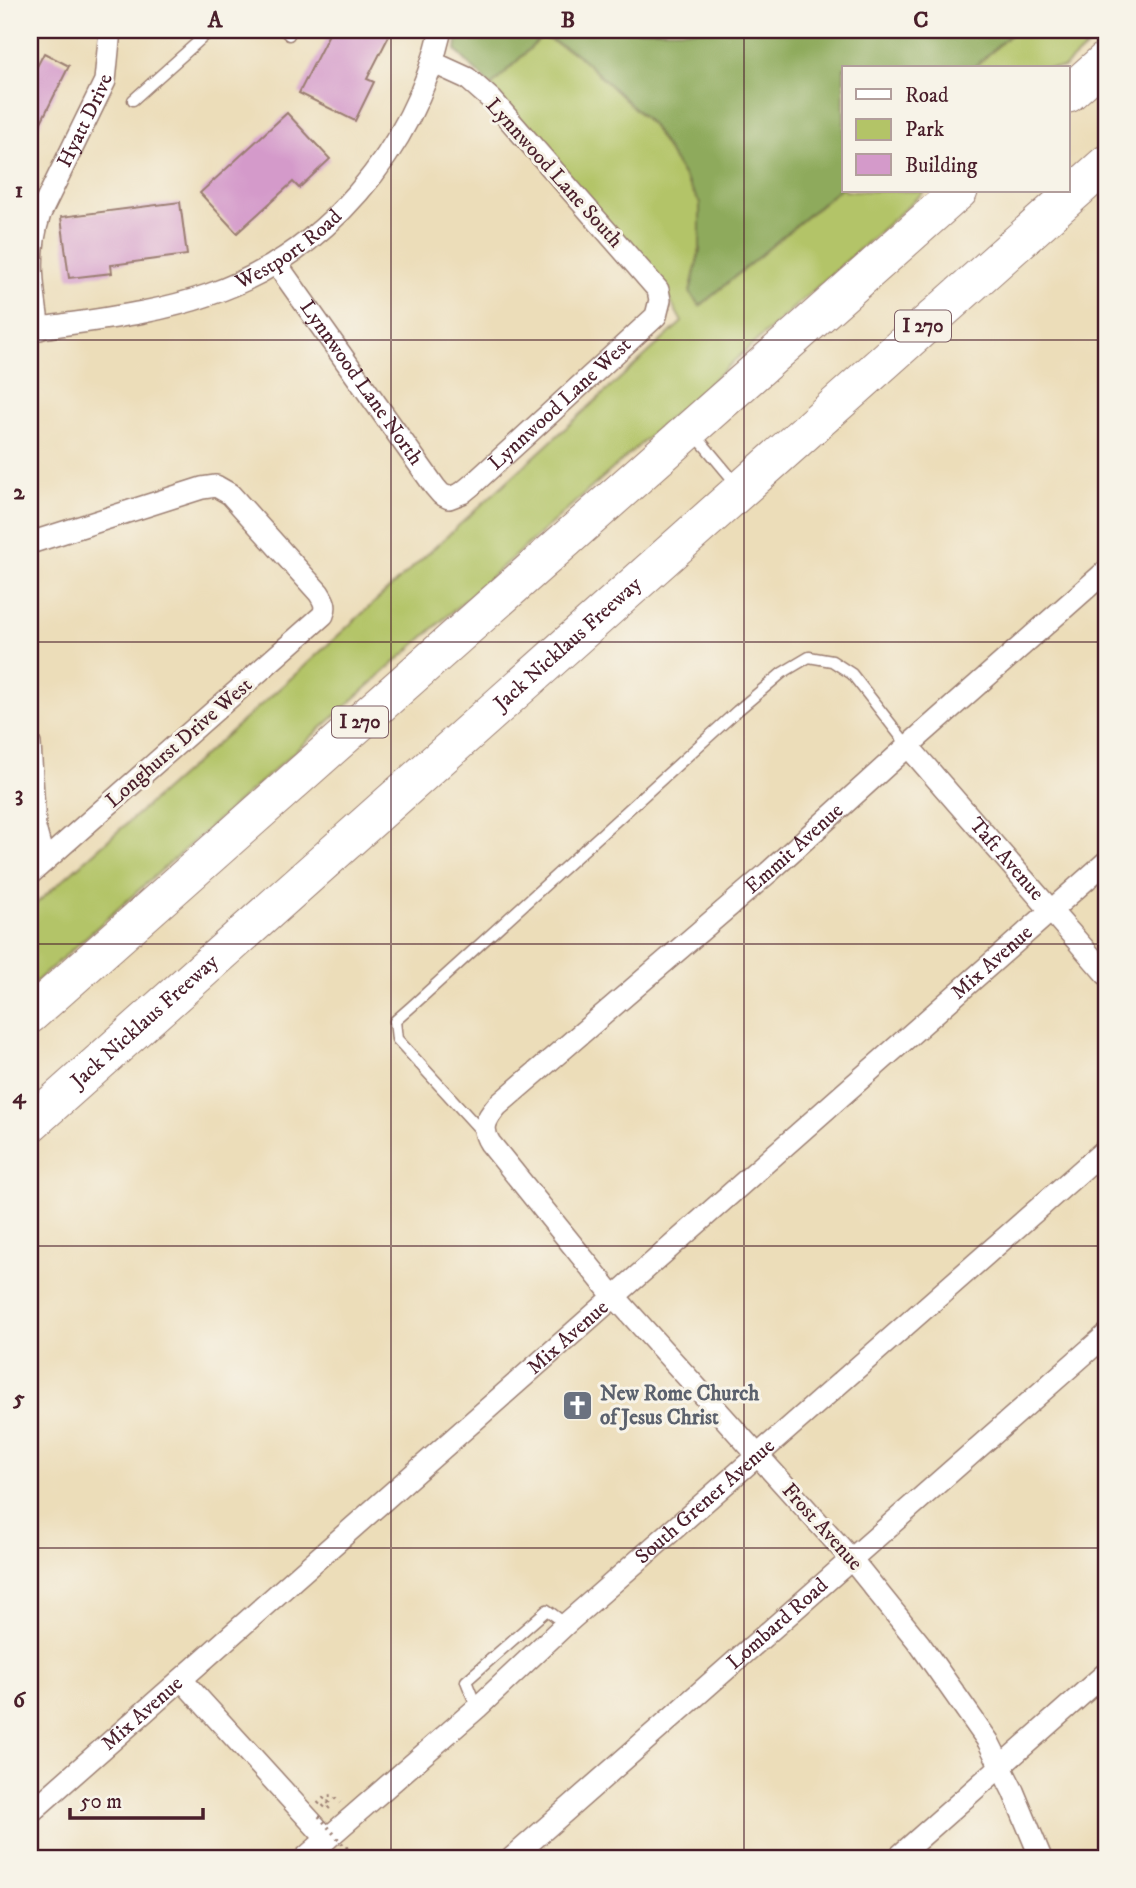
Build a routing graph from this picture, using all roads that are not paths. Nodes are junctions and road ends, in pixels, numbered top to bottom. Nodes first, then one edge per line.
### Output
1 (110, 30) edge
2 (211, 30) edge
3 (441, 30) edge
4 (1106, 60) edge
5 (432, 62) junction
6 (1070, 92) edge
7 (133, 100) dead end
8 (1106, 164) edge
9 (958, 192) edge
10 (276, 263) junction
11 (660, 300) joint
12 (34, 329) edge
13 (690, 429) junction
14 (741, 489) junction
15 (449, 498) joint
16 (30, 543) edge
17 (1106, 571) edge
18 (30, 744) edge
19 (908, 746) junction
20 (1106, 862) edge
21 (37, 868) edge
22 (1051, 911) junction
23 (1106, 974) edge
24 (30, 1015) edge
25 (30, 1124) edge
26 (485, 1131) junction
27 (1106, 1149) edge
28 (614, 1296) junction
29 (1106, 1335) edge
30 (757, 1456) junction
31 (852, 1560) junction
32 (1106, 1673) edge
33 (182, 1680) junction
34 (1000, 1768) junction
35 (30, 1812) edge
36 (336, 1842) junction
37 (305, 1858) edge
38 (512, 1858) edge
39 (898, 1858) edge
40 (1041, 1858) edge

1 - 12 street, Hyatt Drive
2 - 7 lane
3 - 5 street, Westport Road
4 - 6 highway
5 - 10 street, Westport Road
5 - 11 street, Lynnwood Lane South
8 - 14 highway, Jack Nicklaus Freeway / I 270
9 - 13 highway, I 270
10 - 12 street, Westport Road
10 - 15 street, Lynnwood Lane North
11 - 15 street, Lynnwood Lane West
13 - 14 lane
13 - 24 highway, I 270
14 - 25 highway, Jack Nicklaus Freeway / I 270
16 - 21 street, Longhurst Drive West
17 - 19 street, Emmit Avenue
18 - 21 street
19 - 22 street, Taft Avenue
19 - 26 street, Emmit Avenue
19 - 26 lane
20 - 22 street, Mix Avenue
22 - 23 street, Taft Avenue
22 - 28 street, Mix Avenue
26 - 28 street, Frost Avenue
27 - 30 street, South Grener Avenue
28 - 30 street, Frost Avenue
28 - 33 street, Mix Avenue
29 - 31 street, Lombard Road
30 - 31 street, Frost Avenue
30 - 36 street, South Grener Avenue
31 - 34 street, Frost Avenue
31 - 38 street, Lombard Road
32 - 34 street
33 - 35 street, Mix Avenue
33 - 36 street
34 - 39 street
34 - 40 street, Frost Avenue
36 - 37 street, South Grener Avenue

